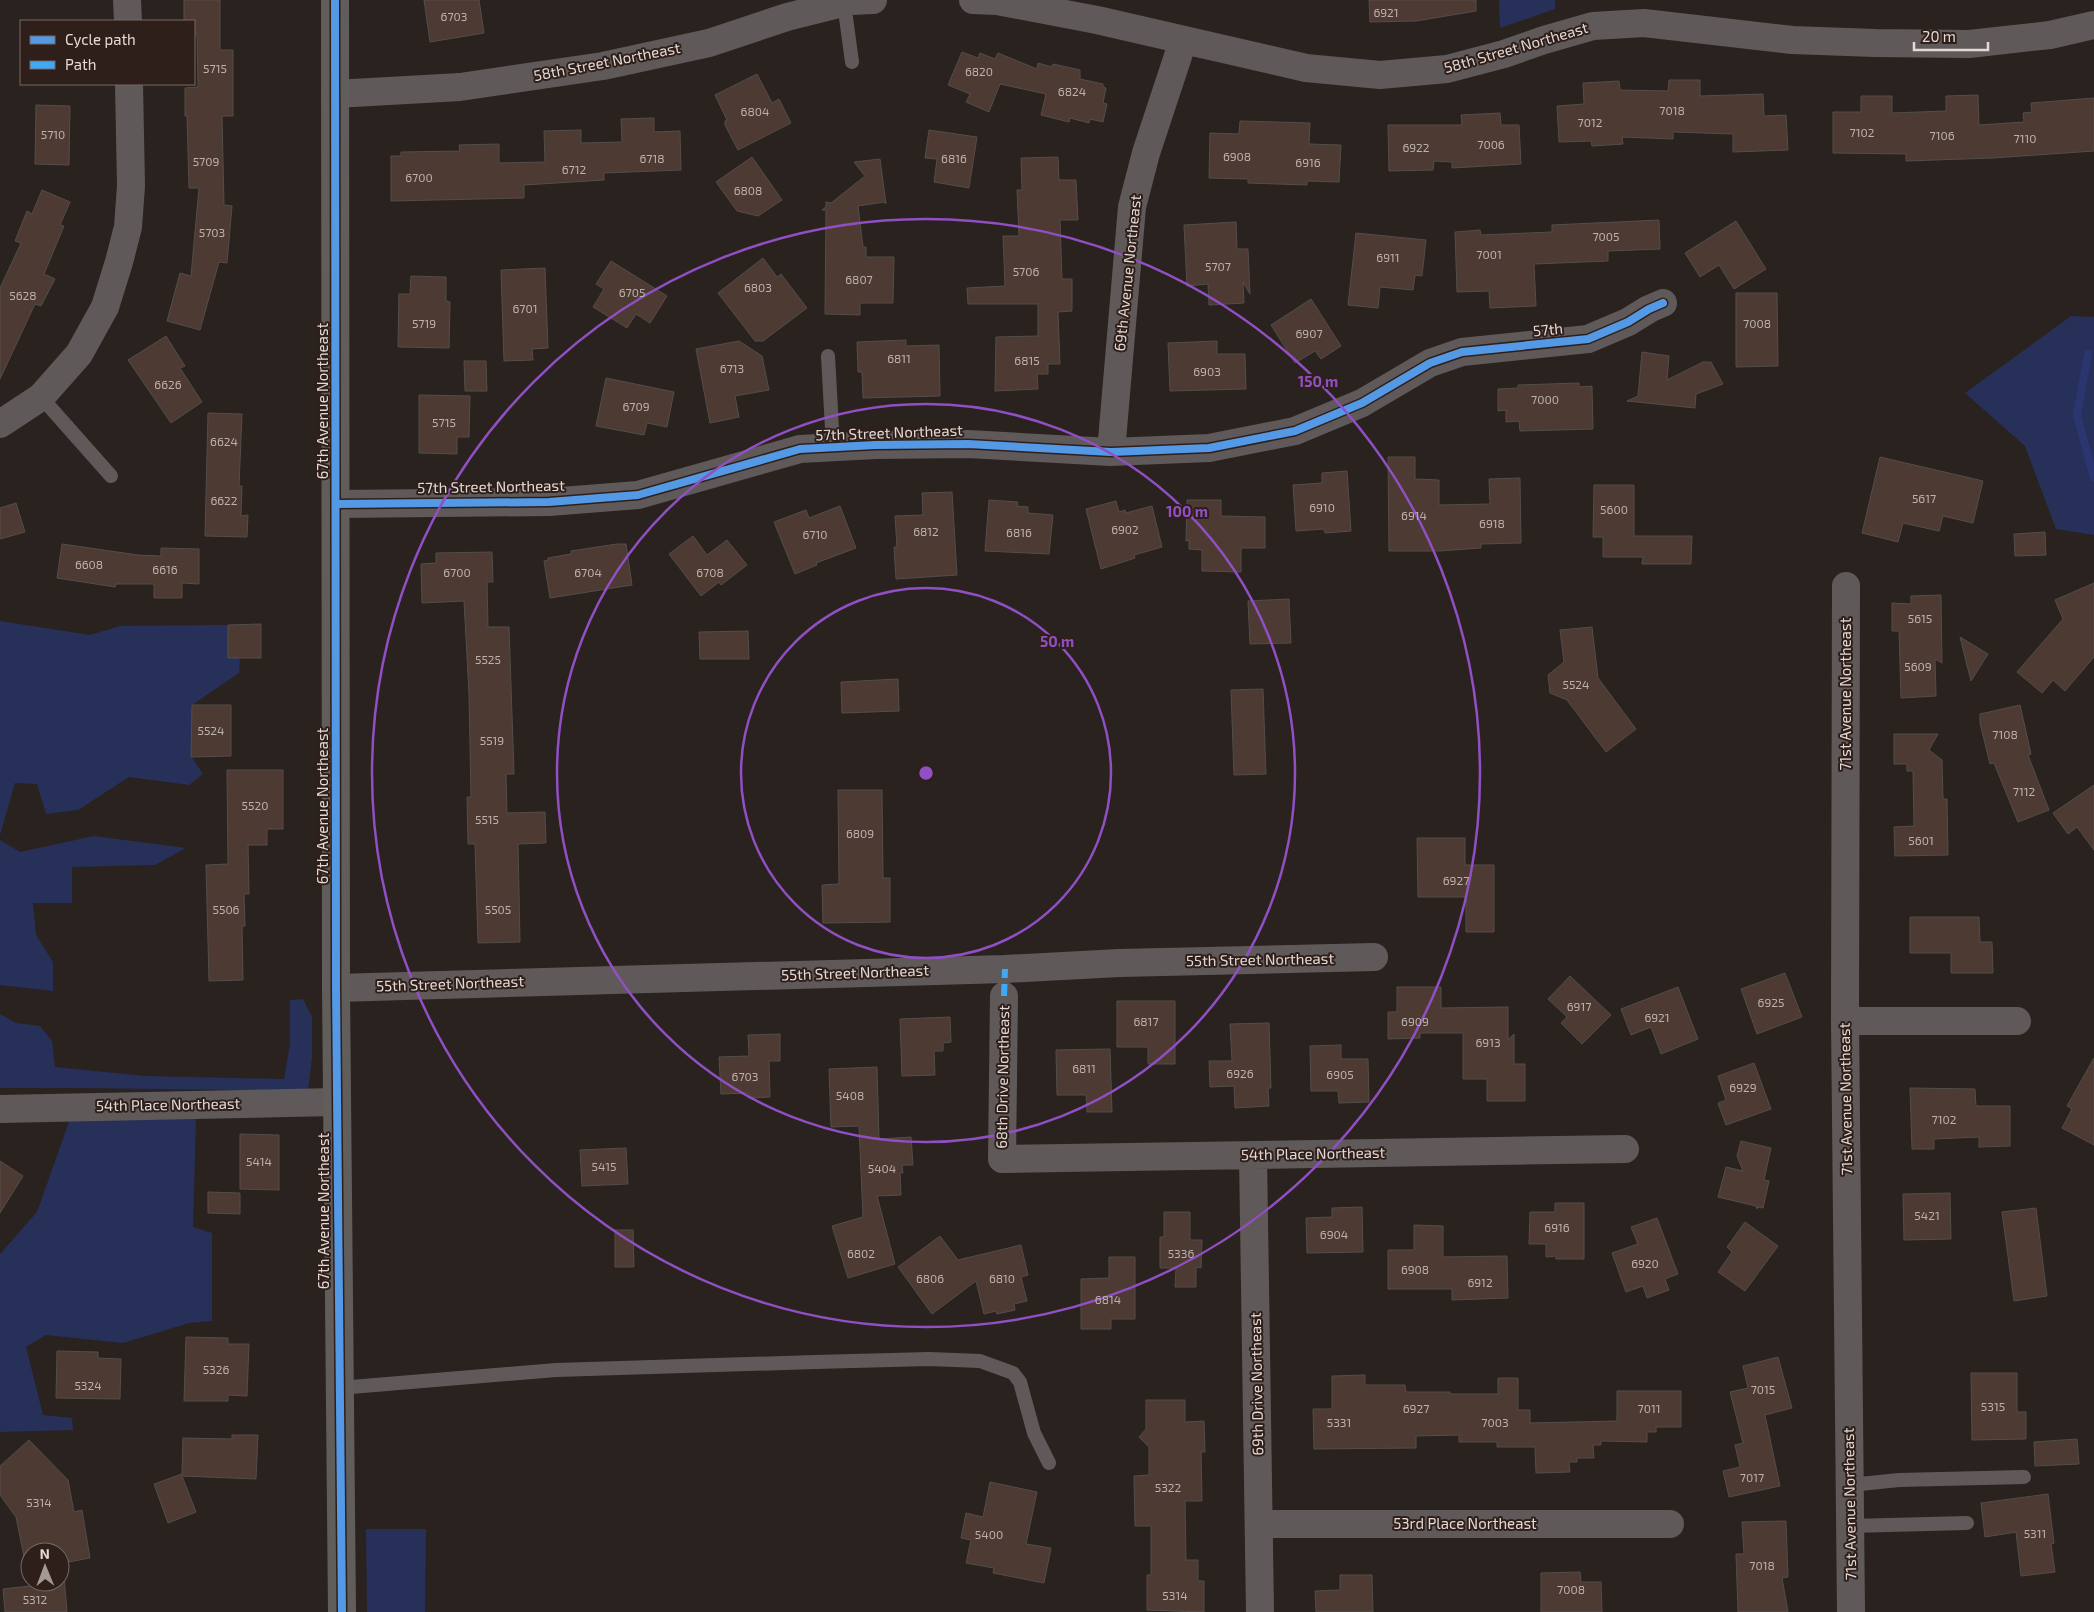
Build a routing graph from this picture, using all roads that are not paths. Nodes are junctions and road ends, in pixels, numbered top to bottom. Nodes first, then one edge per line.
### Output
1 (127, 0) edge
2 (335, 0) edge
3 (873, 0) edge
4 (973, 0) edge
5 (844, 3) junction
6 (128, 20) edge
7 (2094, 25) edge
8 (1183, 41) junction
9 (852, 62) dead end
10 (129, 85) edge
11 (336, 94) junction
12 (1663, 303) dead end
13 (828, 356) dead end
14 (1430, 363) joint
15 (41, 397) junction
16 (0, 424) edge
17 (833, 447) junction
18 (1111, 452) junction
19 (111, 476) dead end
20 (337, 504) junction
21 (1846, 586) dead end
22 (1374, 957) dead end
23 (336, 988) junction
24 (1004, 996) dead end
25 (1846, 1021) junction
26 (2017, 1021) dead end
27 (337, 1102) junction
28 (0, 1109) edge
29 (1625, 1149) dead end
30 (1253, 1155) junction
31 (1002, 1159) joint
32 (339, 1388) junction
33 (1049, 1463) dead end
34 (2024, 1477) dead end
35 (1850, 1485) junction
36 (1967, 1523) dead end
37 (1260, 1524) junction
38 (1670, 1524) dead end
39 (1850, 1526) junction
40 (342, 1612) edge
41 (1260, 1612) edge
42 (1851, 1612) edge

1 - 6 street
2 - 11 street, 67th Avenue Northeast
3 - 5 street, 58th Street Northeast
4 - 8 street, 58th Street Northeast
5 - 9 lane
5 - 11 street, 58th Street Northeast
7 - 8 street, 58th Street Northeast
8 - 18 street, 69th Avenue Northeast
10 - 15 street
11 - 20 street, 67th Avenue Northeast
12 - 14 street, 57th
13 - 17 lane
14 - 18 street, 57th Street Northeast
15 - 16 street
15 - 19 lane
17 - 18 street, 57th Street Northeast
17 - 20 street, 57th Street Northeast
20 - 23 street, 67th Avenue Northeast
21 - 25 street, 71st Avenue Northeast
22 - 23 street, 55th Street Northeast
23 - 27 street, 67th Avenue Northeast
24 - 31 street, 68th Drive Northeast
25 - 26 street
25 - 35 street, 71st Avenue Northeast
27 - 28 street, 54th Place Northeast
27 - 32 street, 67th Avenue Northeast
29 - 30 street, 54th Place Northeast
30 - 31 street, 54th Place Northeast
30 - 37 street, 69th Drive Northeast
32 - 33 lane
32 - 40 street, 67th Avenue Northeast
34 - 35 lane
35 - 39 street, 71st Avenue Northeast
36 - 39 lane
37 - 38 street, 53rd Place Northeast
37 - 41 street, 69th Drive Northeast
39 - 42 street, 71st Avenue Northeast

